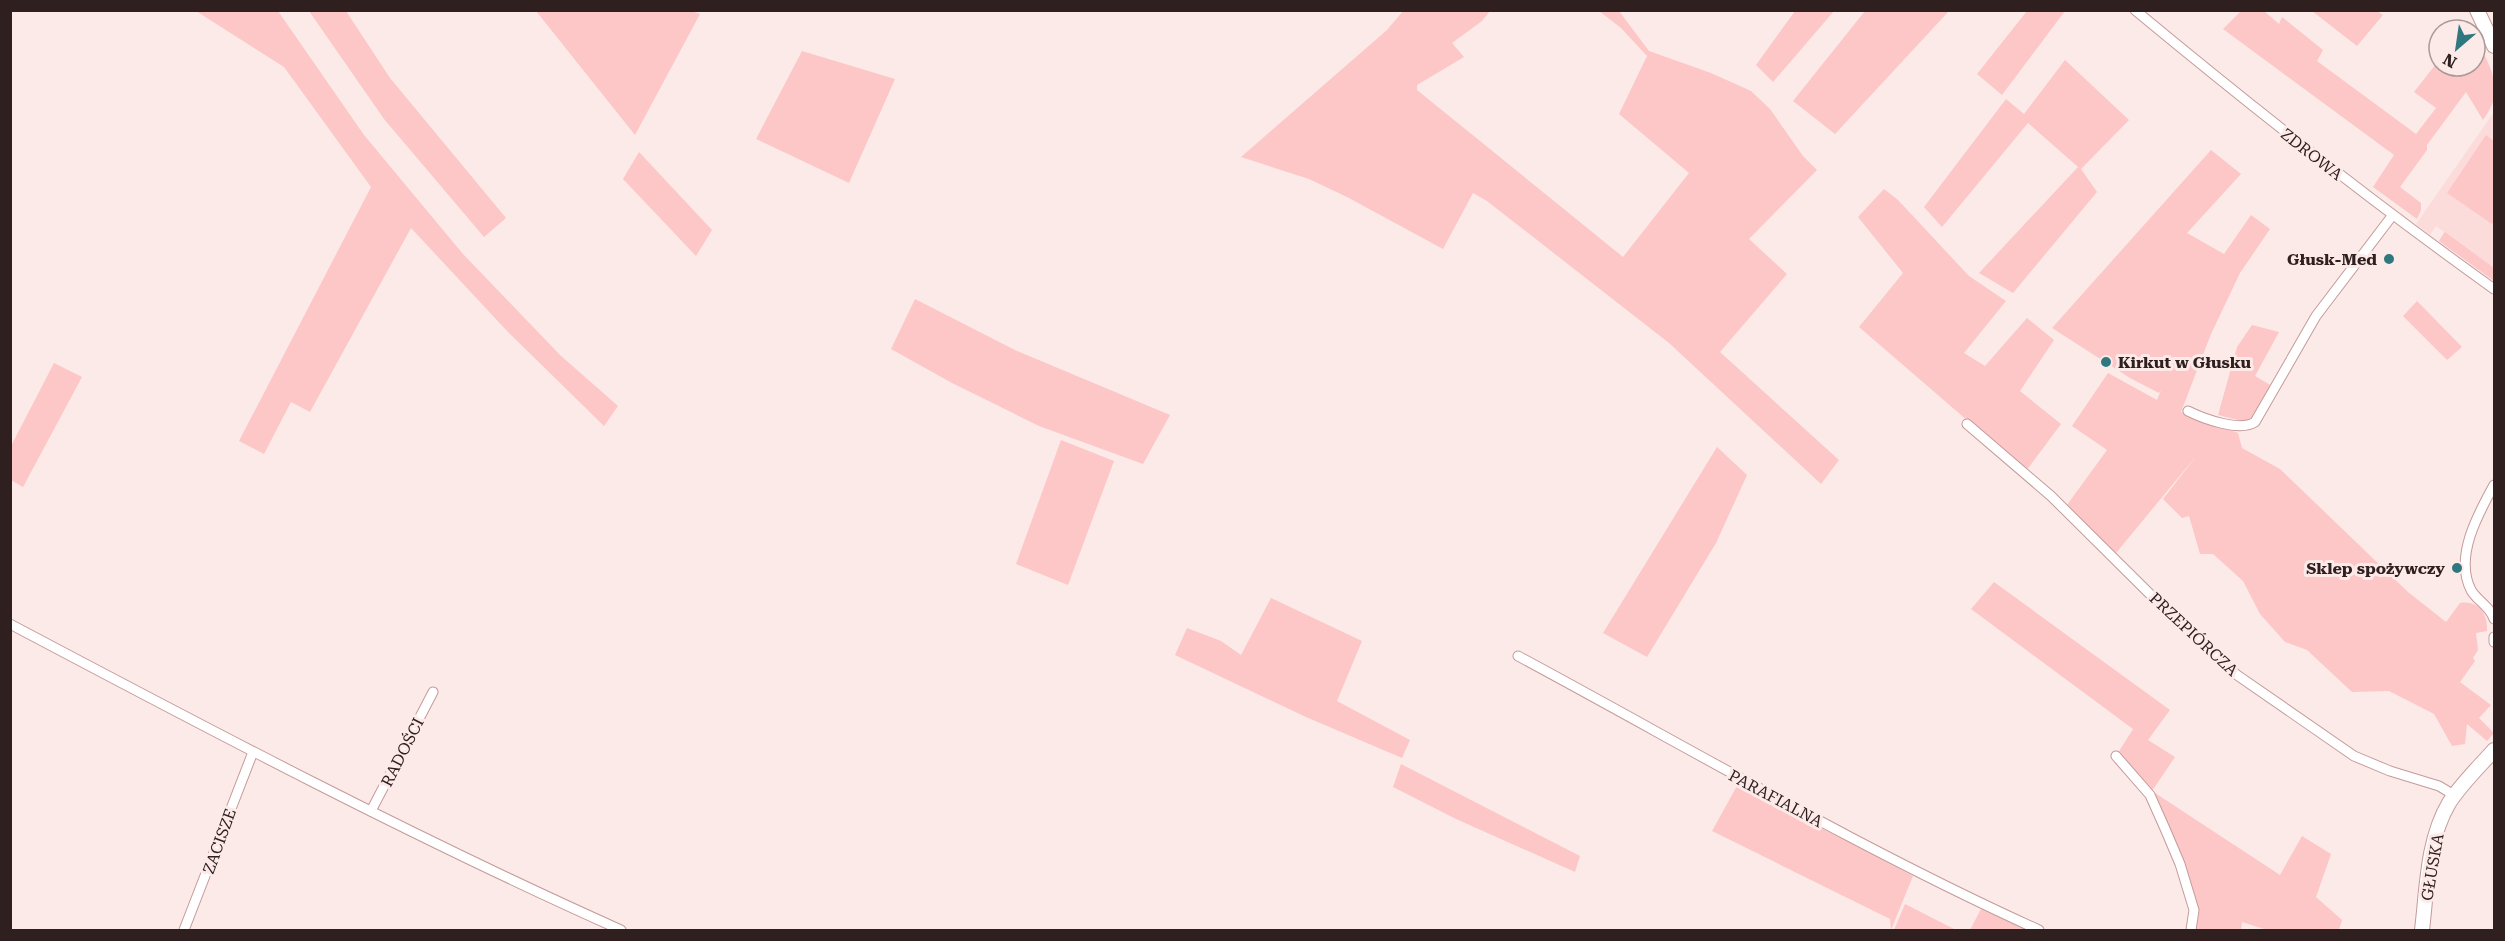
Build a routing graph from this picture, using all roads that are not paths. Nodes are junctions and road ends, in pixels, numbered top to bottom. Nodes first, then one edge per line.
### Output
1 (2134, 10) edge
2 (2477, 10) edge
3 (2494, 46) edge
4 (2392, 216) junction
5 (2494, 289) edge
6 (2188, 411) dead end
7 (1967, 424) dead end
8 (2494, 485) edge
9 (2494, 619) edge
10 (10, 624) edge
11 (1518, 656) dead end
12 (433, 692) dead end
13 (2494, 750) edge
14 (253, 752) junction
15 (2116, 756) dead end
16 (2454, 795) junction
17 (371, 811) junction
18 (184, 930) edge
19 (621, 930) edge
20 (2039, 930) edge
21 (2191, 930) edge
22 (2422, 930) edge

1 - 4 street, ZDROWA
2 - 3 street
4 - 5 street, ZDROWA
4 - 6 street
7 - 16 street, PRZEPIÓRCZA
8 - 9 street
10 - 14 street
11 - 20 street, PARAFIALNA
12 - 17 street, RADOŚCI
13 - 16 street, GŁUSKA
14 - 17 street
14 - 18 street, ZACISZE
15 - 21 street
16 - 22 street, GŁUSKA
17 - 19 street

